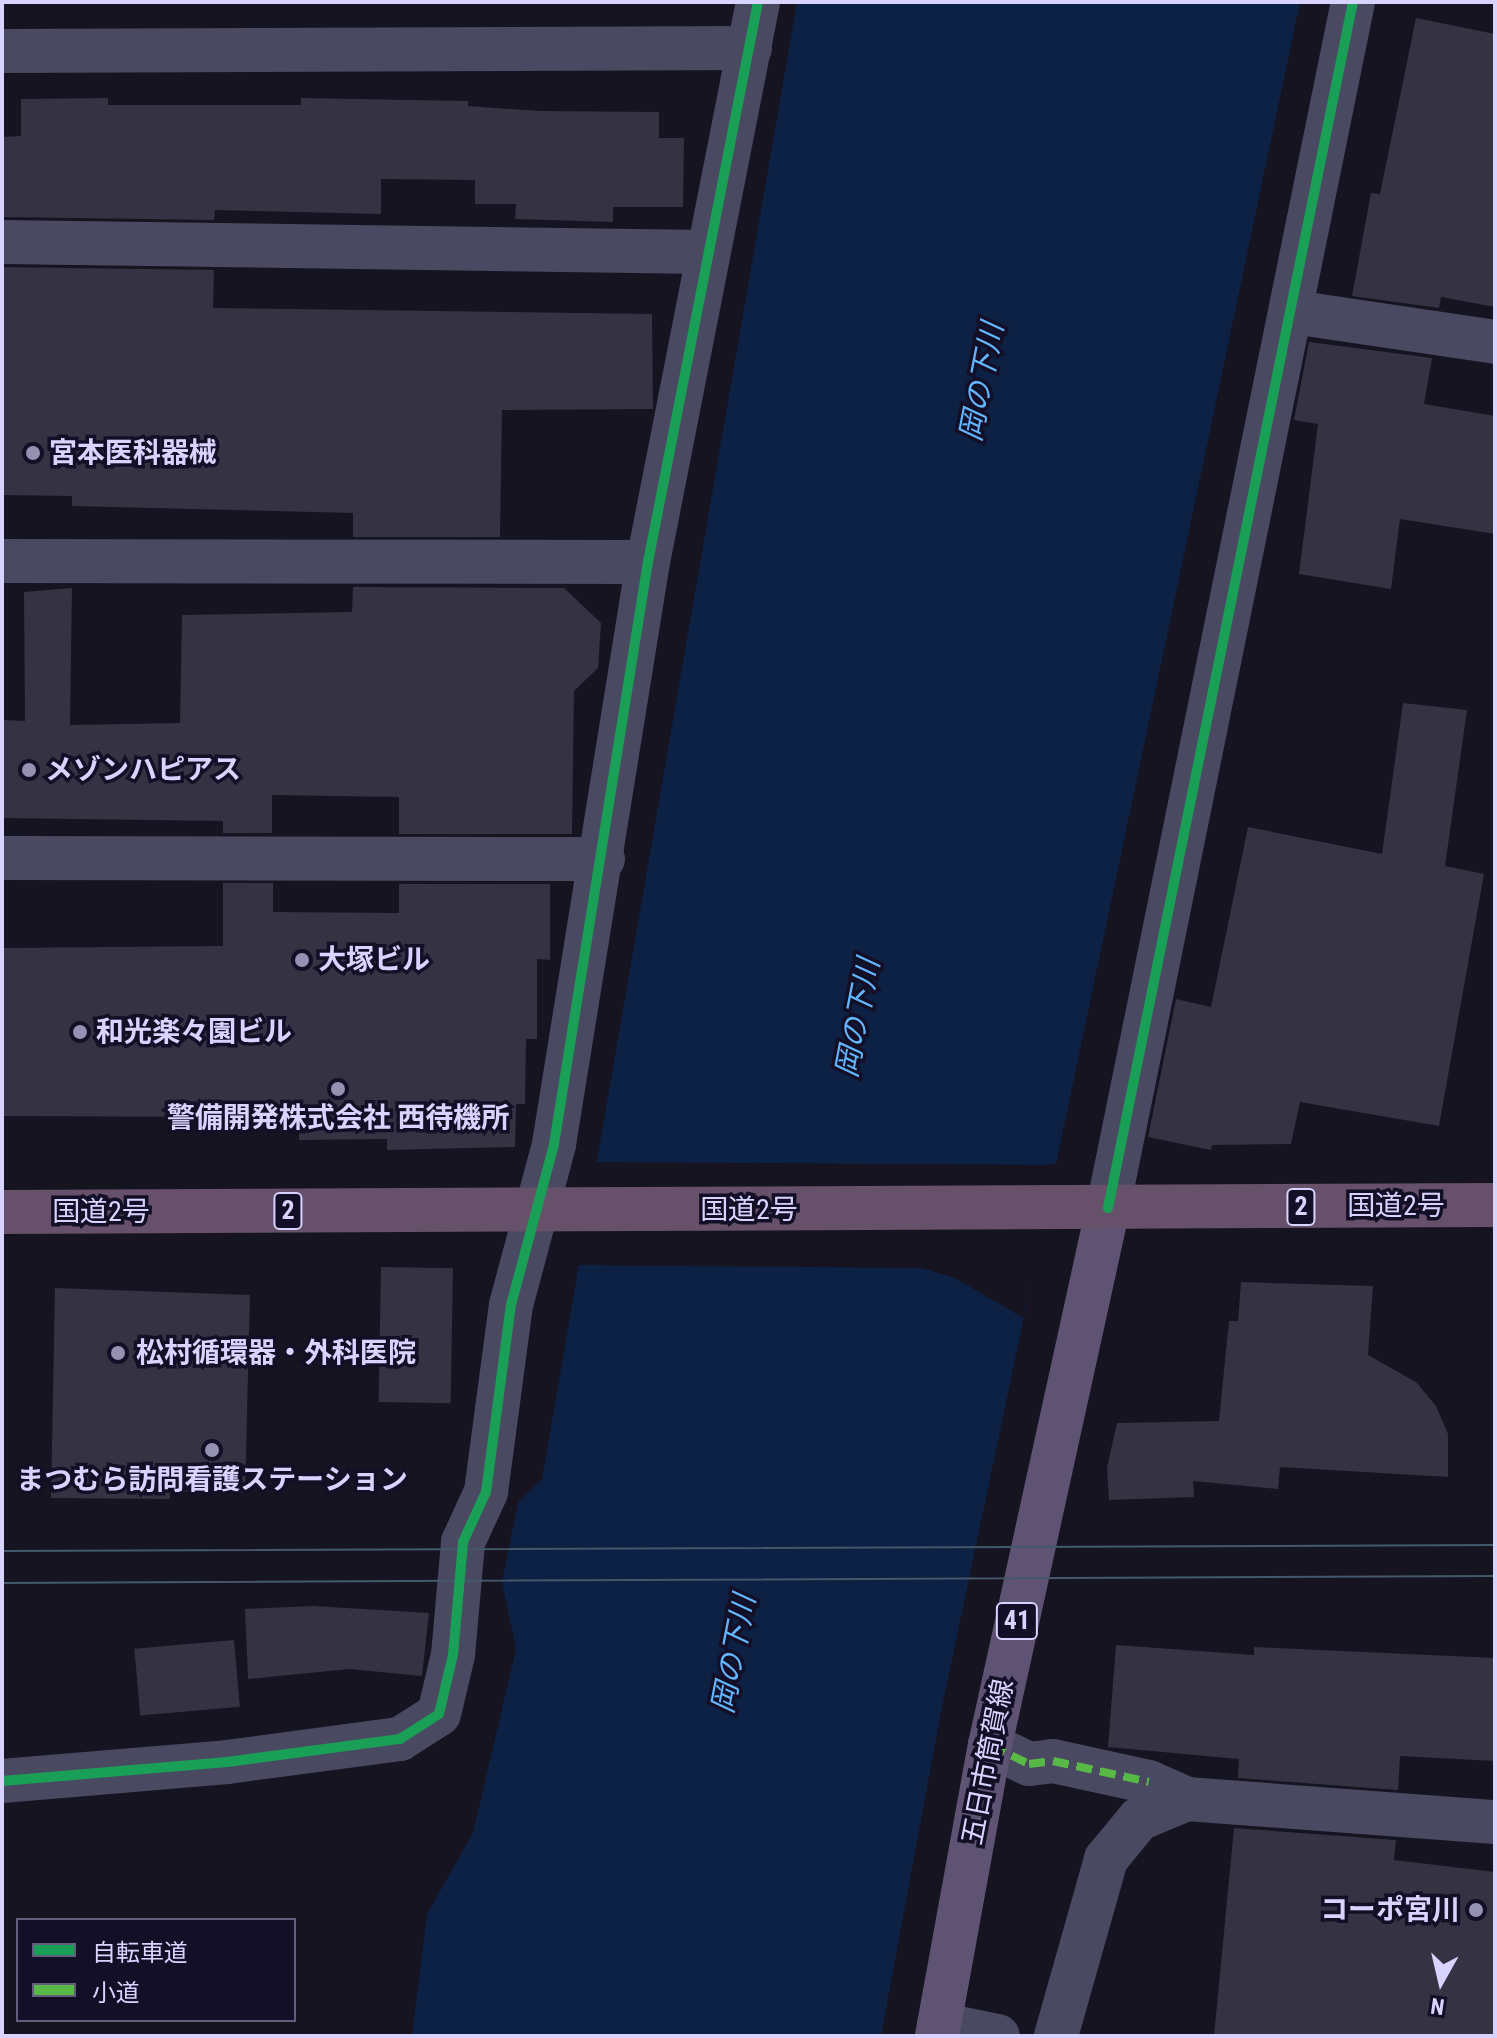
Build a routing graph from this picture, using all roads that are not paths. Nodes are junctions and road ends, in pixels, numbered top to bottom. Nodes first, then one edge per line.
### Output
1 (758, 2) edge
2 (1353, 2) edge
3 (750, 48) junction
4 (2, 51) edge
5 (2, 242) edge
6 (706, 252) junction
7 (1293, 312) junction
8 (1495, 342) edge
9 (2, 561) edge
10 (648, 562) junction
11 (2, 858) edge
12 (603, 859) junction
13 (1495, 1205) edge
14 (1108, 1208) junction
15 (556, 1210) junction
16 (2, 1212) edge
17 (990, 1745) junction
18 (2, 1781) edge
19 (1168, 1791) junction
20 (1495, 1822) edge
21 (938, 2030) edge
22 (998, 2036) edge
23 (1056, 2036) edge

1 - 3 street
2 - 7 street
3 - 4 street
3 - 6 street
5 - 6 street
6 - 10 street
7 - 8 street
7 - 14 street
9 - 10 street
10 - 12 street
11 - 12 street
12 - 15 street
13 - 14 highway, 国道2号 / 2
14 - 15 highway, 国道2号 / 2
14 - 17 main road, 五日市筒賀線 / 41
15 - 16 highway, 国道2号 / 2
15 - 18 street
17 - 19 street
17 - 21 main road, 五日市筒賀線 / 41
19 - 20 street
19 - 23 street
21 - 22 street

